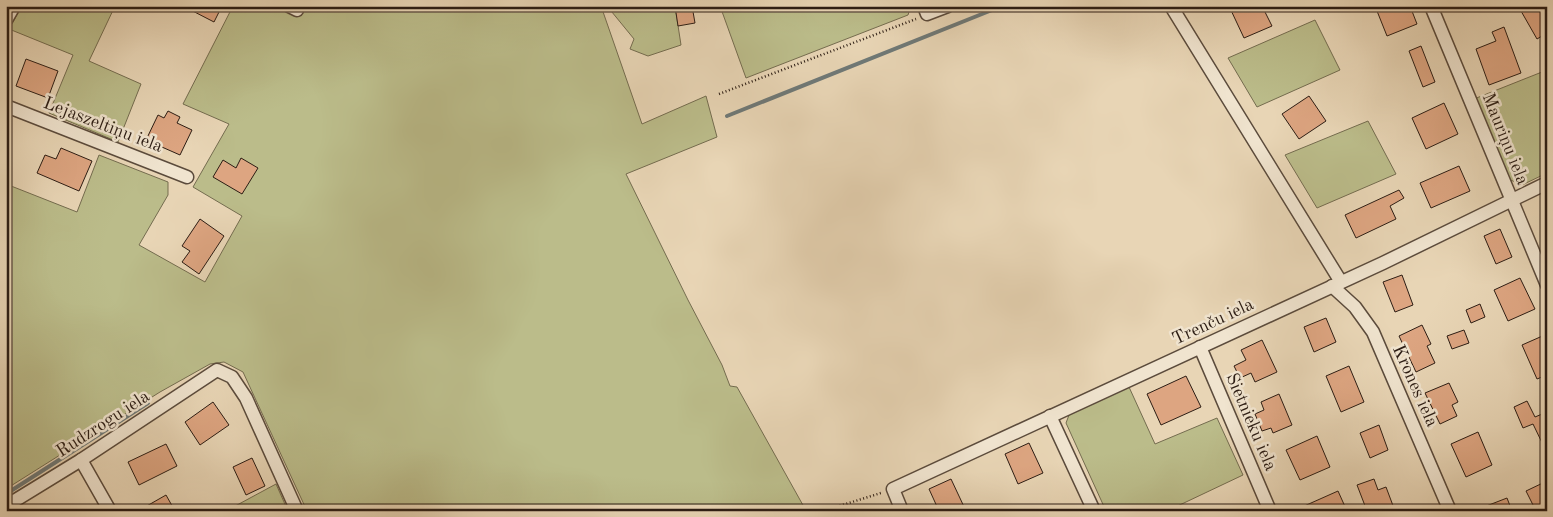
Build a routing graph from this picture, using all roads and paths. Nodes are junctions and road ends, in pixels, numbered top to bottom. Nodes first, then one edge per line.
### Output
1 (14, 6) edge
2 (948, 6) edge
3 (1171, 6) edge
4 (1431, 6) edge
5 (925, 10) edge
6 (6, 20) edge
7 (719, 94) dead end
8 (6, 106) edge
9 (187, 177) dead end
10 (1547, 183) edge
11 (1510, 200) junction
12 (1337, 284) junction
13 (1547, 285) edge
14 (1200, 347) junction
15 (1050, 416) junction
16 (81, 460) junction
17 (893, 489) junction
18 (6, 506) edge
19 (110, 511) edge
20 (298, 511) edge
21 (823, 511) edge
22 (902, 511) edge
23 (1094, 511) edge
24 (1270, 511) edge
25 (1450, 511) edge

1 - 6 street
2 - 5 street
3 - 12 street, Krones iela
4 - 11 street, Mauriņu iela
5 - 7 path
8 - 9 street, Lejaszeltiņu iela
10 - 11 street, Trenču iela
11 - 12 street, Trenču iela
11 - 13 street, Mauriņu iela
12 - 14 street, Trenču iela
12 - 25 street, Krones iela
14 - 15 street, Trenču iela
14 - 24 street, Sietnieku iela
15 - 17 street, Trenču iela
15 - 23 street
16 - 18 street, Rudzrogu iela
16 - 19 street
16 - 20 street, Rudzrogu iela
17 - 21 path
17 - 22 street

